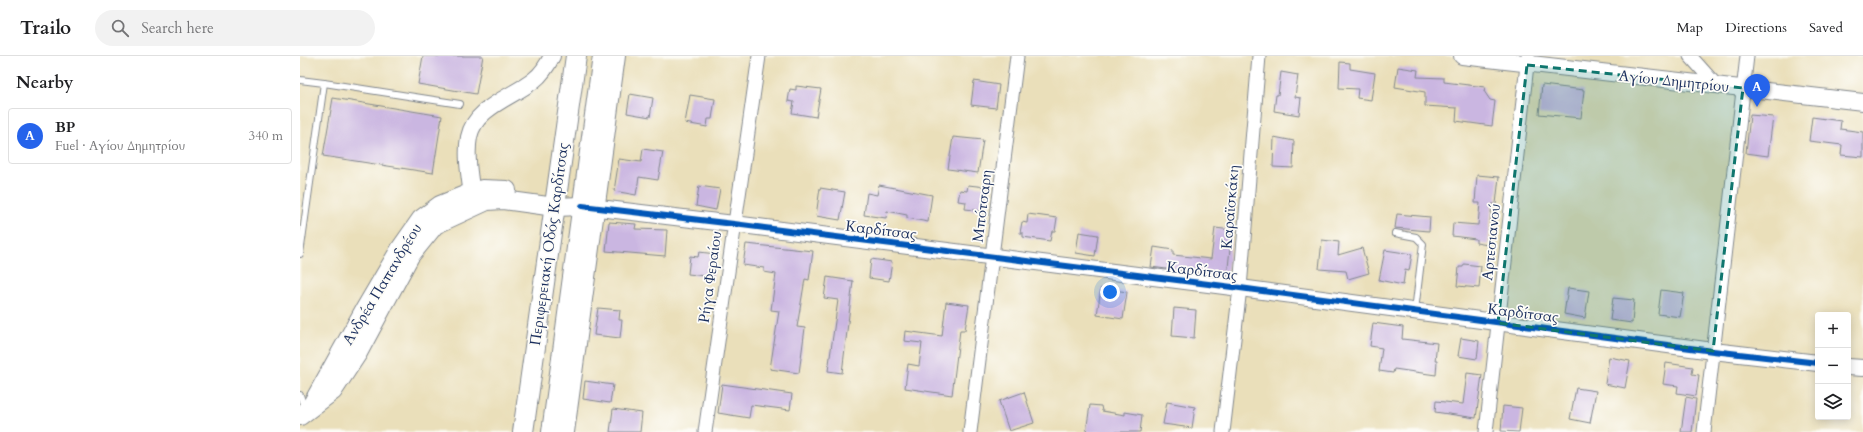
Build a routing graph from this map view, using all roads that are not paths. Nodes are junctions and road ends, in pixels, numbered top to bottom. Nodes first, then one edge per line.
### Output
1 (552, 56) edge
2 (576, 56) edge
3 (602, 56) edge
4 (617, 56) edge
5 (759, 56) edge
6 (1017, 56) edge
7 (1259, 56) edge
8 (1462, 56) edge
9 (1690, 56) edge
10 (1747, 56) edge
11 (1528, 60) edge
12 (300, 80) edge
13 (324, 84) junction
14 (1716, 85) junction
15 (1743, 88) junction
16 (1863, 102) edge
17 (460, 104) dead end
18 (472, 199) junction
19 (556, 201) junction
20 (590, 207) junction
21 (734, 224) junction
22 (1395, 233) dead end
23 (300, 254) edge
24 (992, 257) junction
25 (1240, 288) junction
26 (1415, 312) junction
27 (1498, 323) junction
28 (1713, 351) junction
29 (1815, 363) edge
30 (1851, 367) edge
31 (1863, 368) edge
32 (304, 407) edge
33 (523, 432) edge
34 (552, 432) edge
35 (566, 432) edge
36 (705, 432) edge
37 (970, 432) edge
38 (1223, 432) edge
39 (1486, 432) edge
40 (1704, 432) edge

1 - 18 street
2 - 19 main road, Περιφερειακή Οδός Καρδίτσας
3 - 20 main road, Περιφερειακή Οδός Καρδίτσας
4 - 20 street
5 - 21 street, Ρήγα Φεραίου
6 - 24 street, Μπότσαρη
7 - 25 street, Καραϊσκάκη
8 - 11 street, Αγίου Δημητρίου
9 - 14 street
10 - 15 street
11 - 14 street, Αγίου Δημητρίου
11 - 27 street, Αρτεσιανού
12 - 13 lane
13 - 17 lane
13 - 23 lane
14 - 15 street, Αγίου Δημητρίου
15 - 16 street, Αγίου Δημητρίου
15 - 28 street
18 - 19 main road, Ανδρέα Παπανδρέου
18 - 32 main road, Ανδρέα Παπανδρέου
19 - 20 main road, Ανδρέα Παπανδρέου
19 - 33 main road, Περιφερειακή Οδός Καρδίτσας
20 - 21 street, Καρδίτσας
20 - 34 main road, Περιφερειακή Οδός Καρδίτσας
20 - 35 street
21 - 24 street, Καρδίτσας
21 - 36 street, Ρήγα Φεραίου
22 - 26 lane
24 - 25 street, Καρδίτσας
24 - 37 street, Μπότσαρη
25 - 26 street, Καρδίτσας
25 - 38 street, Καραϊσκάκη
26 - 27 street, Καρδίτσας
27 - 28 street, Καρδίτσας
27 - 39 street, Αρτεσιανού
28 - 29 street, Καρδίτσας
28 - 40 street
30 - 31 street

